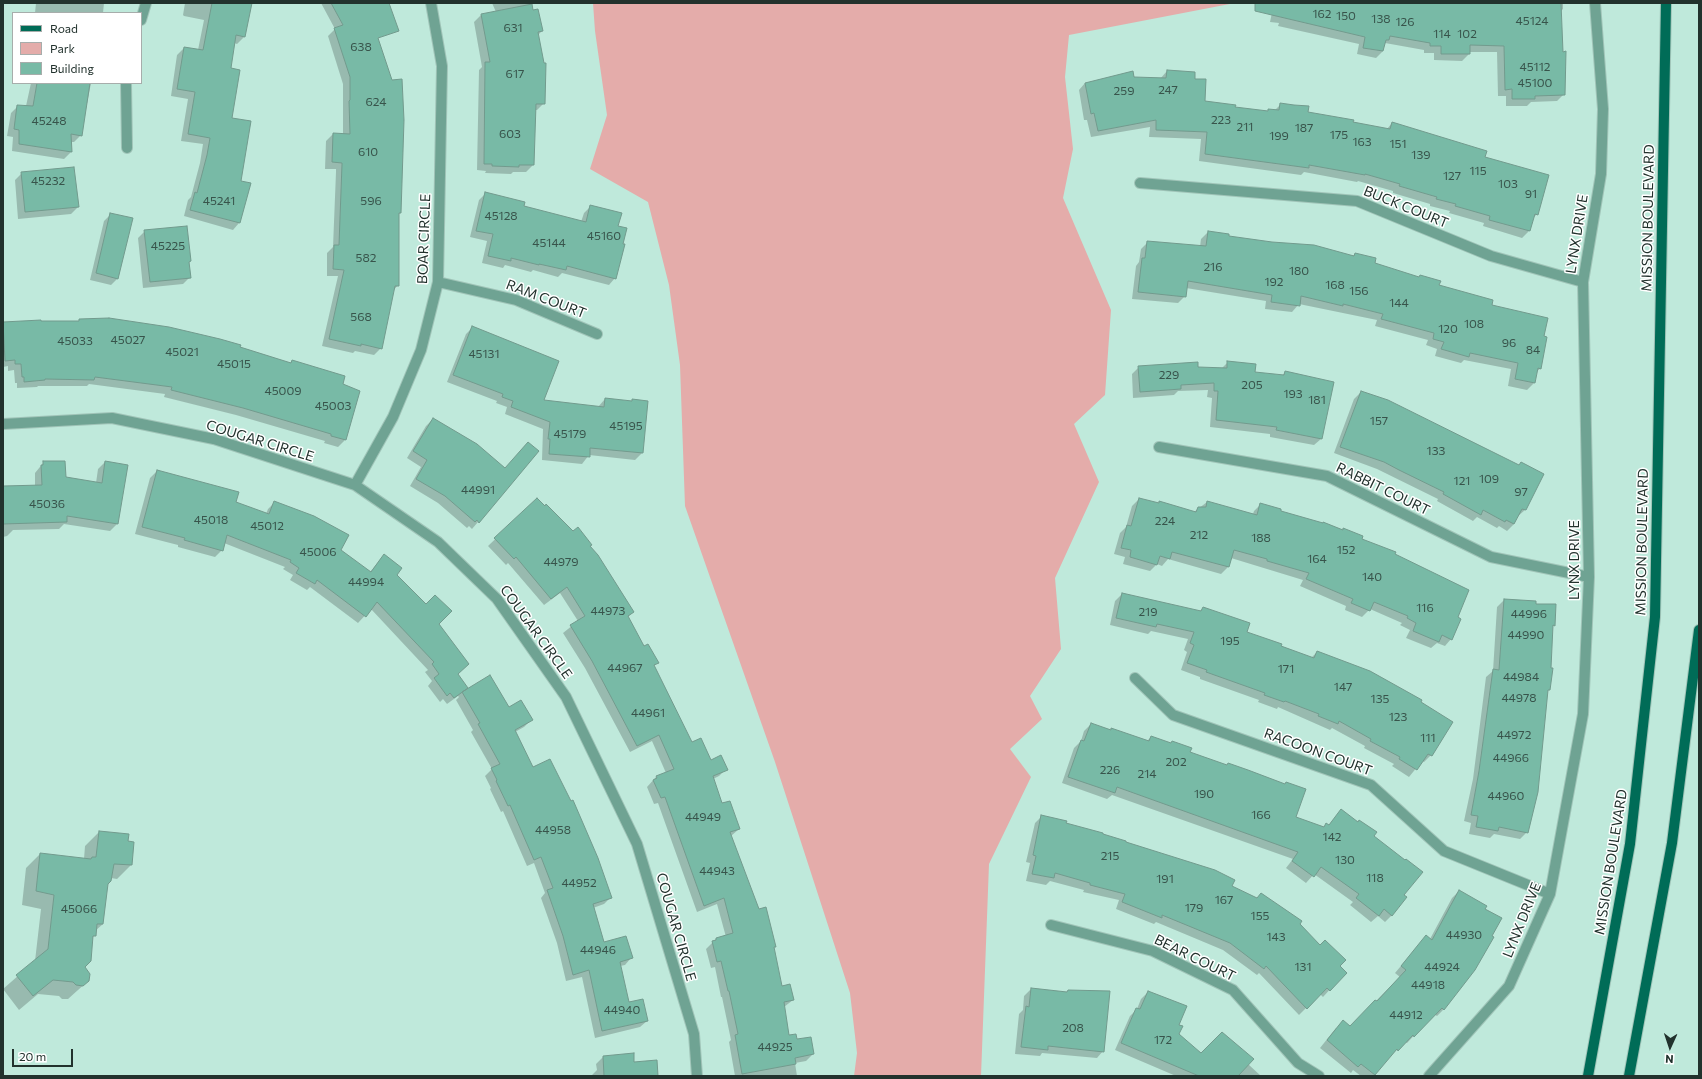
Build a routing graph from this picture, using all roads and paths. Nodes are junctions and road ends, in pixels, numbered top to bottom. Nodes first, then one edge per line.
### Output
1 (146, 3) edge
2 (431, 3) edge
3 (1595, 3) edge
4 (1666, 3) edge
5 (142, 17) edge
6 (126, 84) edge
7 (127, 148) dead end
8 (1140, 183) dead end
9 (438, 282) junction
10 (1583, 282) junction
11 (597, 334) dead end
12 (3, 424) edge
13 (1159, 446) dead end
14 (355, 485) junction
15 (1589, 577) junction
16 (1699, 630) edge
17 (1135, 678) dead end
18 (1550, 894) junction
19 (1050, 925) dead end
20 (697, 1076) edge
21 (1319, 1076) edge
22 (1429, 1076) edge
23 (1588, 1076) edge
24 (1629, 1076) edge

1 - 5 street
2 - 9 street, BOAR CIRCLE
3 - 10 street, LYNX DRIVE
4 - 23 main road, MISSION BOULEVARD
6 - 7 street
8 - 10 street, BUCK COURT
9 - 11 street, RAM COURT
9 - 14 street, BOAR CIRCLE
10 - 15 street, LYNX DRIVE
12 - 14 street, COUGAR CIRCLE
13 - 15 street, RABBIT COURT
14 - 20 street, COUGAR CIRCLE
15 - 18 street, LYNX DRIVE
16 - 24 main road
17 - 18 street, RACOON COURT
18 - 22 street, LYNX DRIVE
19 - 21 street, BEAR COURT

